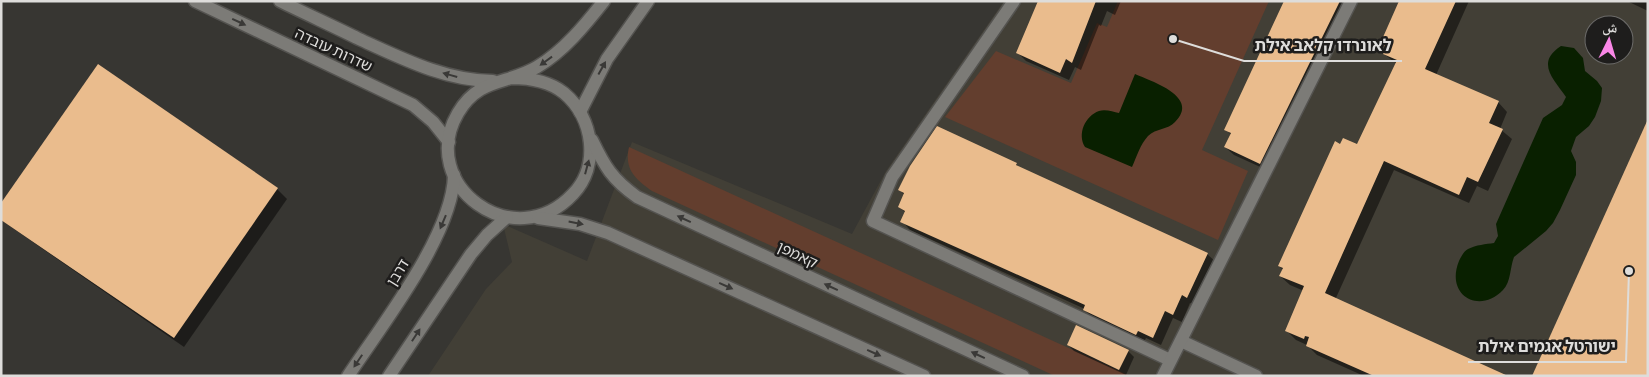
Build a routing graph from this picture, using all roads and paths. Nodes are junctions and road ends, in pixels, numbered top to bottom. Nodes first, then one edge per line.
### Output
1 (195, 1) edge
2 (280, 1) edge
3 (604, 1) edge
4 (648, 1) edge
5 (1014, 1) edge
6 (1351, 1) edge
7 (511, 78) junction
8 (498, 81) junction
9 (580, 112) junction
10 (588, 131) junction
11 (449, 142) junction
12 (454, 175) junction
13 (507, 217) junction
14 (528, 218) junction
15 (1181, 341) junction
16 (1170, 360) junction
17 (348, 376) edge
18 (390, 376) edge
19 (924, 376) edge
20 (1023, 376) edge
21 (1162, 376) edge
22 (1256, 376) edge

1 -> 11 street, שדרות עובדה
8 -> 2 street, שדרות עובדה
3 -> 7 street
9 -> 4 street
5 - 16 street
6 - 15 street
7 - 8 street
7 - 9 street
8 - 11 street
9 - 10 street
14 -> 10 street
20 -> 10 street, קאמפן
11 - 12 street
12 - 13 street
12 -> 17 street, דרבן
13 - 14 street
18 -> 13 street
14 -> 19 street
15 - 16 street
15 - 22 street
16 - 21 street

